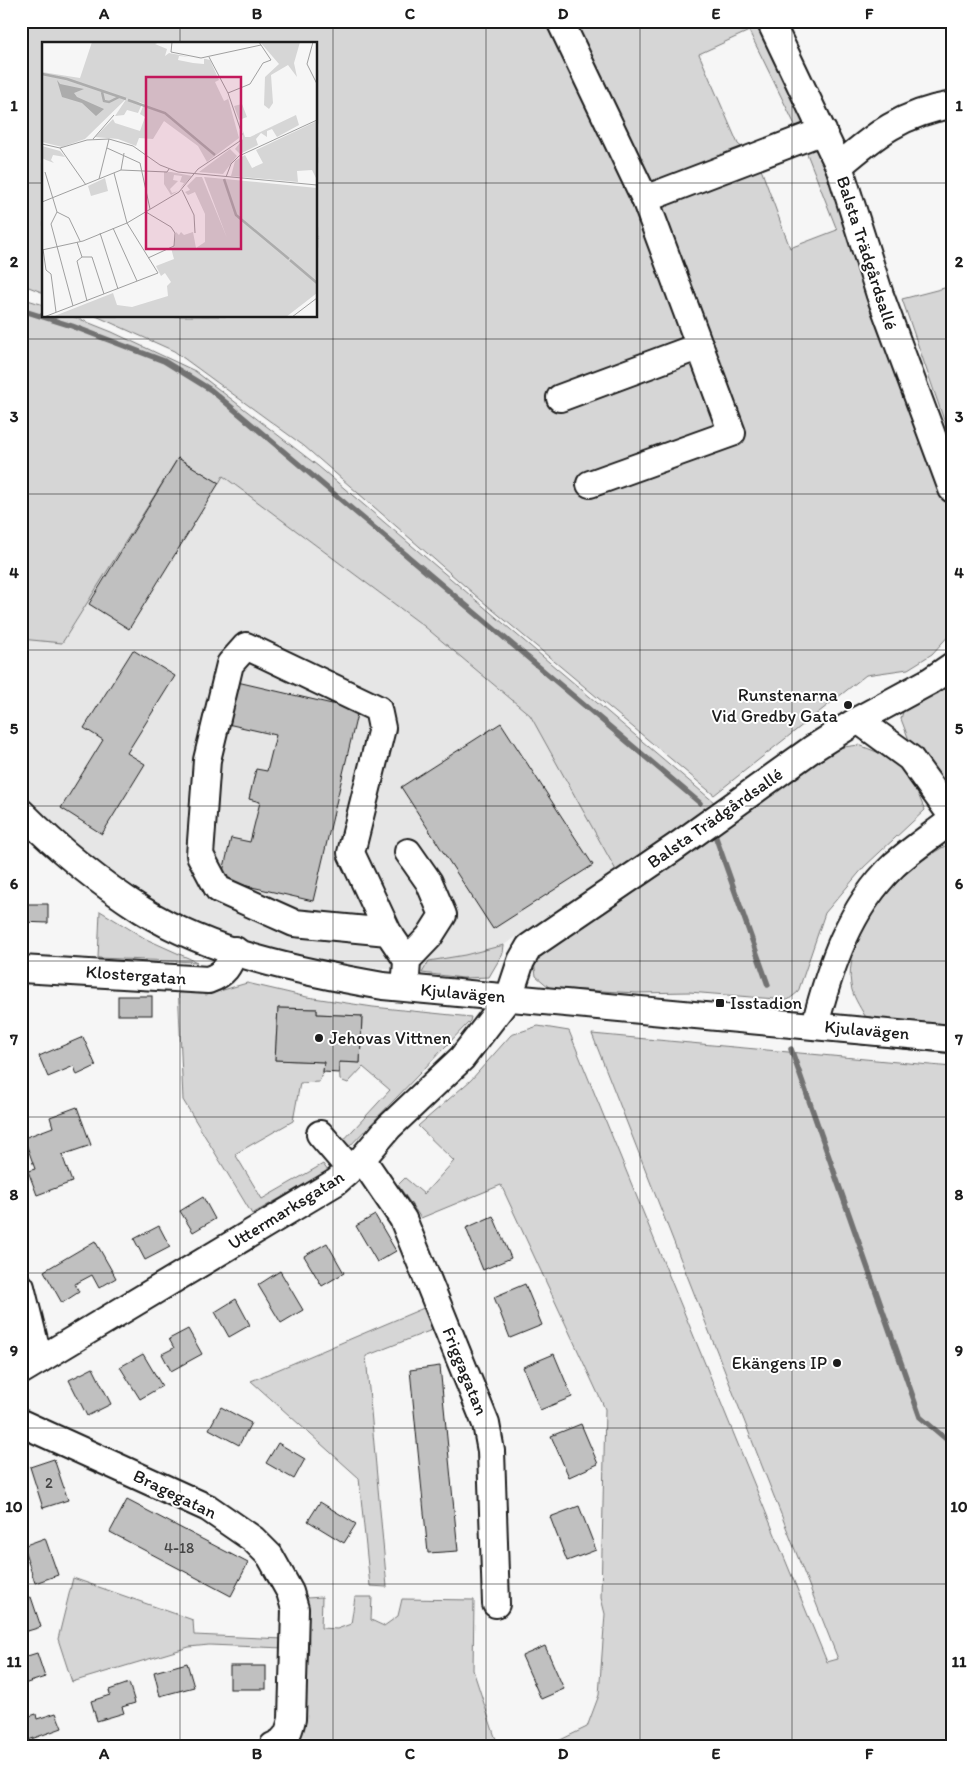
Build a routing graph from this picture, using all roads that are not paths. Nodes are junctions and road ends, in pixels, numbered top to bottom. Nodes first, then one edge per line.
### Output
1 (560, 21) edge
2 (770, 21) edge
3 (952, 105) edge
4 (823, 131) junction
5 (839, 166) junction
6 (645, 199) junction
7 (700, 346) junction
8 (560, 398) dead end
9 (590, 484) dead end
10 (952, 489) edge
11 (952, 666) edge
12 (858, 720) junction
13 (21, 812) edge
14 (952, 818) edge
15 (408, 852) dead end
16 (388, 932) junction
17 (235, 950) junction
18 (407, 960) junction
19 (21, 968) edge
20 (405, 988) junction
21 (509, 998) junction
22 (815, 1026) junction
23 (952, 1039) edge
24 (320, 1134) dead end
25 (356, 1164) junction
26 (21, 1287) edge
27 (30, 1366) edge
28 (21, 1423) edge
29 (496, 1604) dead end
30 (273, 1746) edge

1 - 6 street
2 - 4 street, Balsta Trädgårdsallé
3 - 5 street
4 - 5 street, Balsta Trädgårdsallé
4 - 6 street
5 - 10 street, Balsta Trädgårdsallé
6 - 7 street
7 - 8 street
7 - 9 street
11 - 12 street, Balsta Trädgårdsallé
12 - 14 street
12 - 21 street, Balsta Trädgårdsallé
13 - 17 street, Kjulavägen
14 - 22 street
15 - 18 street
16 - 16 street
16 - 18 street
17 - 19 street, Klostergatan
17 - 20 street, Kjulavägen
18 - 20 street
20 - 21 street, Kjulavägen
21 - 22 street, Kjulavägen
21 - 25 street, Uttermarksgatan
22 - 23 street, Kjulavägen
24 - 25 street, Friggagatan
25 - 27 street, Uttermarksgatan
25 - 29 street, Friggagatan
26 - 27 street
28 - 30 street, Bragegatan

